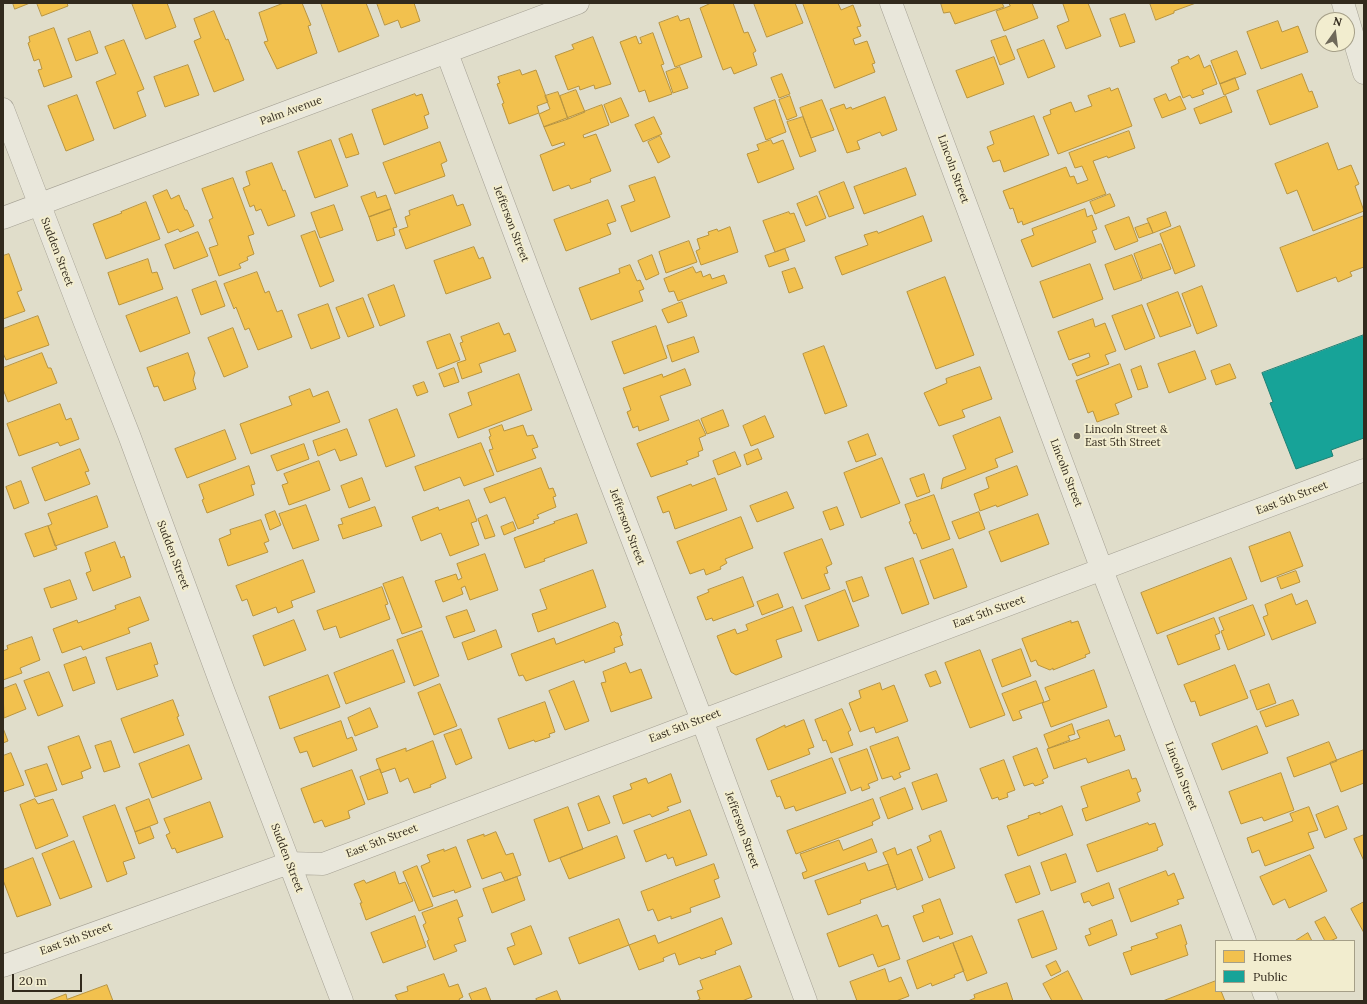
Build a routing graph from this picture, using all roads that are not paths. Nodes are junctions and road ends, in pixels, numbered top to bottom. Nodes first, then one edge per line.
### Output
1 (578, 3) edge
2 (891, 3) edge
3 (1343, 3) edge
4 (446, 53) junction
5 (1364, 73) edge
6 (3, 109) edge
7 (39, 204) junction
8 (3, 218) edge
9 (1364, 470) edge
10 (1102, 570) junction
11 (702, 720) junction
12 (289, 863) junction
13 (1245, 940) edge
14 (3, 966) edge
15 (342, 1001) edge
16 (806, 1001) edge

1 - 4 street, Palm Avenue
2 - 10 street, Lincoln Street
3 - 5 street
4 - 7 street, Palm Avenue
4 - 11 street, Jefferson Street
6 - 7 street, Sudden Street
7 - 8 street, Palm Avenue
7 - 12 street, Sudden Street
9 - 10 street, East 5th Street
10 - 11 street, East 5th Street
10 - 13 street, Lincoln Street
11 - 12 street, East 5th Street
11 - 16 street, Jefferson Street
12 - 14 street, East 5th Street
12 - 15 street, Sudden Street

